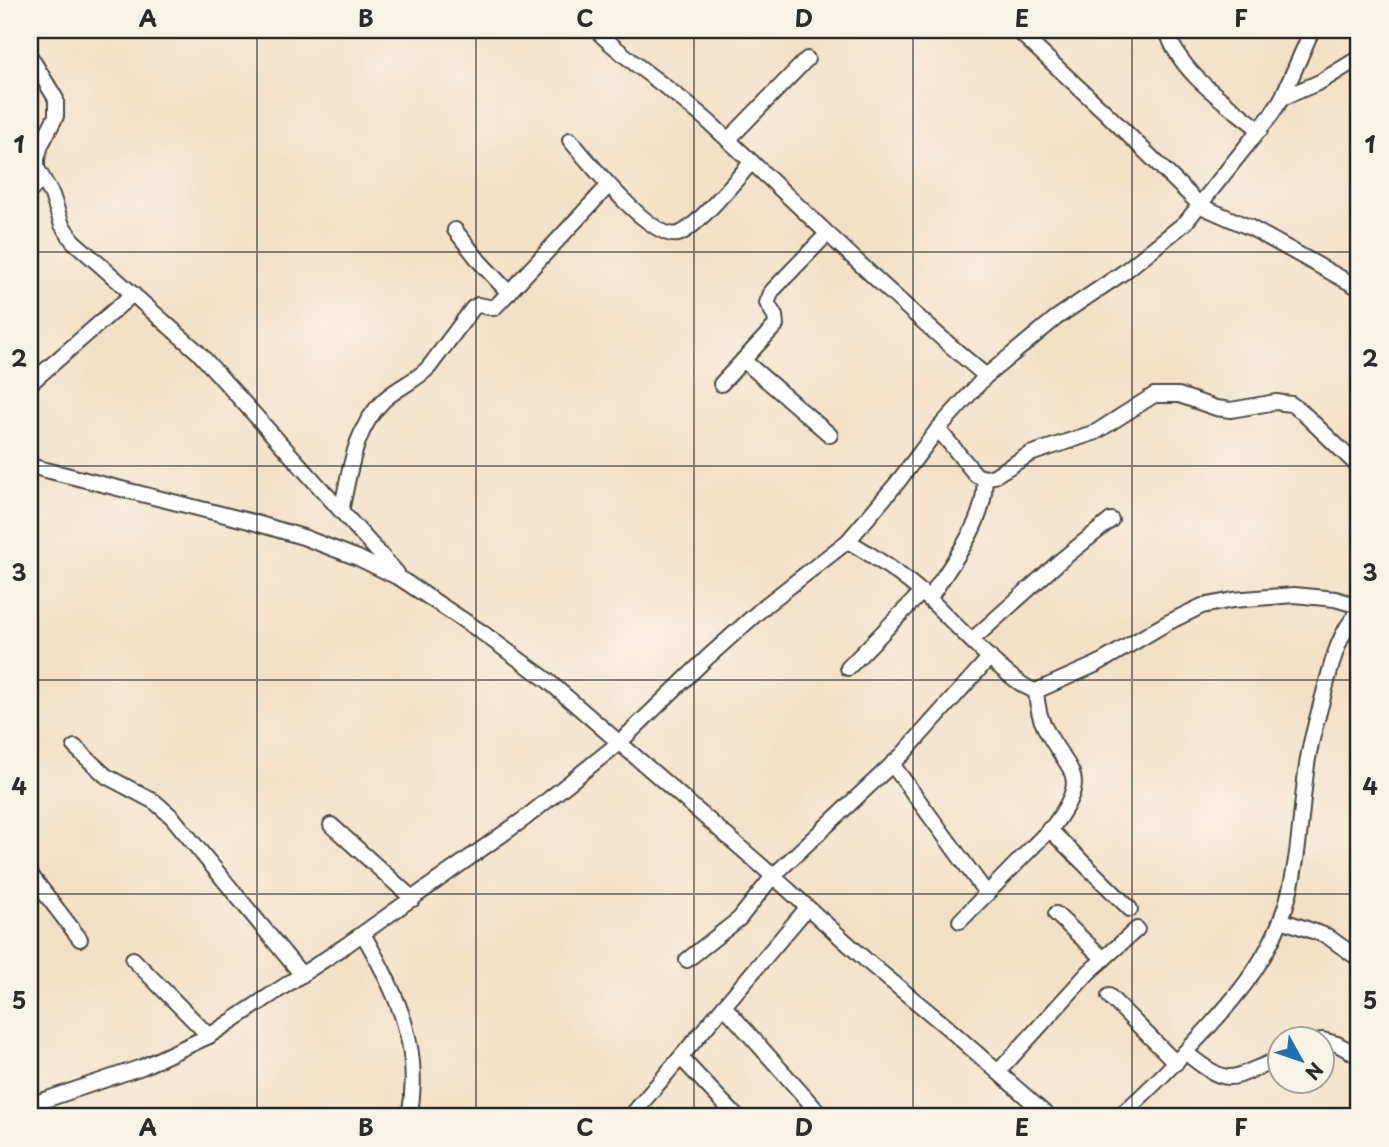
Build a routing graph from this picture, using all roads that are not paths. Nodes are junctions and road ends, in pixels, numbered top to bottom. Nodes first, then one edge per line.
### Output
1 (596, 30) edge
2 (1017, 30) edge
3 (1167, 30) edge
4 (1312, 30) edge
5 (30, 56) edge
6 (1359, 58) edge
7 (807, 59) dead end
8 (1282, 98) junction
9 (1260, 130) junction
10 (570, 140) dead end
11 (728, 141) junction
12 (752, 162) junction
13 (43, 179) junction
14 (609, 186) junction
15 (30, 191) edge
16 (1201, 206) junction
17 (455, 230) dead end
18 (827, 234) junction
19 (1359, 288) edge
20 (509, 293) junction
21 (133, 294) junction
22 (743, 360) junction
23 (986, 376) junction
24 (33, 381) dead end
25 (722, 384) dead end
26 (939, 429) junction
27 (830, 435) dead end
28 (30, 466) edge
29 (1359, 467) edge
30 (984, 478) junction
31 (341, 511) junction
32 (1111, 520) dead end
33 (848, 541) junction
34 (401, 579) junction
35 (925, 596) junction
36 (1359, 609) edge
37 (972, 640) junction
38 (990, 657) junction
39 (848, 668) dead end
40 (1036, 691) junction
41 (620, 742) junction
42 (75, 747) dead end
43 (892, 764) junction
44 (331, 825) dead end
45 (1049, 829) junction
46 (30, 874) edge
47 (773, 876) junction
48 (987, 894) junction
49 (413, 899) junction
50 (807, 908) junction
51 (1130, 909) dead end
52 (1056, 914) dead end
53 (1281, 920) junction
54 (960, 921) dead end
55 (1137, 929) dead end
56 (363, 934) junction
57 (80, 939) dead end
58 (133, 959) dead end
59 (1104, 959) junction
60 (1359, 959) edge
61 (687, 960) dead end
62 (302, 975) junction
63 (1109, 996) dead end
64 (724, 1006) junction
65 (209, 1036) junction
66 (1359, 1038) edge
67 (1336, 1044) edge
68 (1354, 1053) edge
69 (1180, 1057) junction
70 (681, 1058) junction
71 (1266, 1065) edge
72 (998, 1072) junction
73 (30, 1105) edge
74 (819, 1113) dead end
75 (409, 1117) edge
76 (630, 1117) edge
77 (737, 1117) edge
78 (1049, 1117) edge
79 (1118, 1117) edge

1 - 11 street
2 - 16 street
3 - 9 street
4 - 8 street
5 - 13 street
6 - 8 street
7 - 11 street
8 - 9 street
9 - 16 street
10 - 14 street
11 - 12 street
12 - 14 street
12 - 18 street
13 - 15 street
13 - 21 street
14 - 20 street
16 - 19 street
16 - 23 street
17 - 20 street
18 - 22 street
18 - 23 street
20 - 31 street
21 - 24 street
21 - 31 street
22 - 25 street
22 - 27 street
23 - 26 street
26 - 30 street
26 - 33 street
28 - 34 street
29 - 30 street
30 - 35 street
31 - 34 street
32 - 37 street
33 - 35 street
33 - 41 street
34 - 41 street
35 - 37 street
35 - 39 street
36 - 40 street
36 - 53 street
37 - 38 street
38 - 40 street
38 - 43 street
40 - 45 street
41 - 47 street
41 - 49 street
42 - 62 street
43 - 47 street
43 - 48 street
44 - 49 street
45 - 48 street
45 - 51 street
46 - 57 street
47 - 50 street
47 - 61 street
48 - 54 street
49 - 56 street
50 - 64 street
50 - 72 street
52 - 59 street
53 - 60 street
53 - 69 street
55 - 59 street
56 - 62 street
56 - 75 street
58 - 65 street
59 - 72 street
62 - 65 street
63 - 69 street
64 - 70 street
64 - 74 street
65 - 73 street
66 - 68 street
67 - 68 street
69 - 71 street
69 - 79 street
70 - 76 street
70 - 77 street
72 - 78 street

